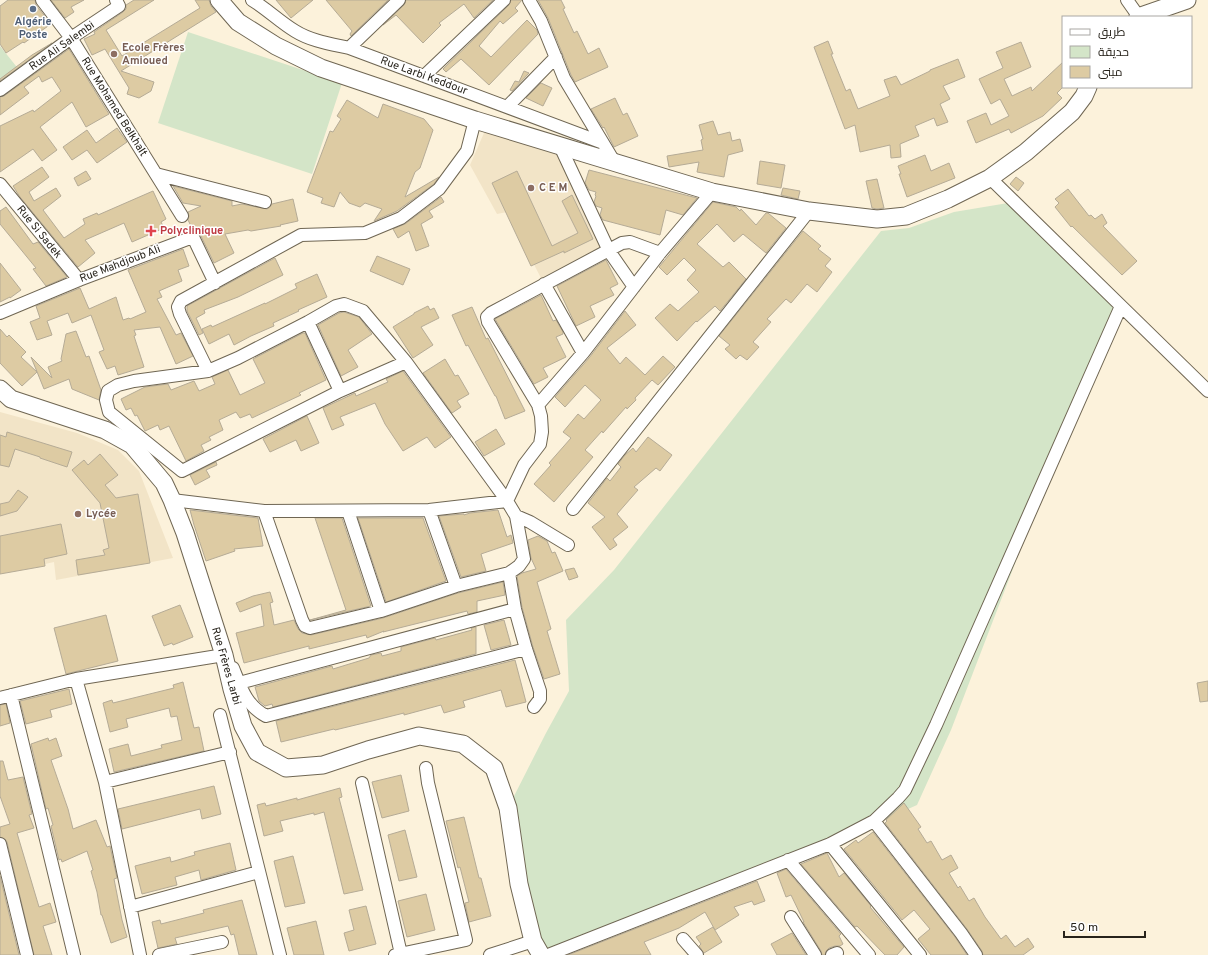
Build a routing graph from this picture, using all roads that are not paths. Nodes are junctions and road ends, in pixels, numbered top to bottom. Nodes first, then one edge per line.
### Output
1 (42, 0) edge
2 (116, 0) edge
3 (219, 0) edge
4 (399, 0) edge
5 (504, 0) edge
6 (529, 0) edge
7 (1128, 0) edge
8 (1187, 0) edge
9 (261, 2) edge
10 (1137, 16) edge
11 (1141, 16) edge
12 (71, 38) junction
13 (349, 48) junction
14 (556, 57) junction
15 (424, 76) junction
16 (1088, 88) edge
17 (0, 90) edge
18 (507, 107) junction
19 (475, 120) junction
20 (603, 143) junction
21 (560, 146) junction
22 (616, 164) junction
23 (156, 174) junction
24 (990, 178) junction
25 (0, 184) edge
26 (712, 192) junction
27 (265, 202) dead end
28 (809, 211) junction
29 (182, 216) dead end
30 (609, 250) junction
31 (660, 253) junction
32 (79, 280) junction
33 (215, 283) junction
34 (544, 284) junction
35 (634, 287) junction
36 (1121, 306) junction
37 (0, 313) edge
38 (308, 322) junction
39 (583, 353) junction
40 (406, 362) junction
41 (208, 371) junction
42 (0, 389) edge
43 (340, 391) junction
44 (1208, 391) edge
45 (538, 405) junction
46 (182, 471) junction
47 (164, 483) junction
48 (172, 500) junction
49 (507, 501) junction
50 (573, 509) dead end
51 (429, 510) junction
52 (264, 511) junction
53 (348, 511) junction
54 (516, 516) junction
55 (568, 545) dead end
56 (509, 573) junction
57 (456, 586) junction
58 (515, 609) junction
59 (381, 611) junction
60 (218, 637) junction
61 (526, 649) junction
62 (224, 654) junction
63 (76, 679) junction
64 (236, 686) junction
65 (6, 696) edge
66 (534, 708) dead end
67 (220, 715) dead end
68 (230, 752) junction
69 (426, 768) dead end
70 (105, 782) junction
71 (362, 782) dead end
72 (874, 821) junction
73 (0, 844) edge
74 (830, 844) junction
75 (788, 860) junction
76 (259, 872) junction
77 (130, 907) junction
78 (791, 917) dead end
79 (683, 939) dead end
80 (222, 942) dead end
81 (537, 948) edge
82 (398, 954) edge
83 (27, 955) edge
84 (74, 955) edge
85 (140, 955) edge
86 (159, 955) edge
87 (280, 955) edge
88 (490, 955) edge
89 (548, 955) edge
90 (697, 955) edge
91 (815, 955) edge
92 (869, 955) edge
93 (920, 955) edge
94 (976, 955) edge

1 - 12 street, Rue Mohamed Belkhalt
2 - 12 street, Rue Ali Salembi
3 - 19 main road
4 - 13 street
5 - 15 street
6 - 14 street
7 - 10 street
8 - 11 main road
9 - 13 street, Rue Larbi Keddour
12 - 17 street, Rue Ali Salembi
12 - 23 street, Rue Mohamed Belkhalt
13 - 15 street, Rue Larbi Keddour
14 - 18 street
14 - 20 street
15 - 18 street, Rue Larbi Keddour
16 - 24 main road
18 - 20 street, Rue Larbi Keddour
19 - 21 main road
19 - 33 street
20 - 22 street
21 - 22 main road
21 - 30 street
22 - 26 main road
23 - 27 street
23 - 29 street, Rue Mohamed Belkhalt
24 - 28 main road
24 - 36 street
25 - 32 street, Rue Si Sadek
26 - 28 main road
26 - 31 street
28 - 50 street
30 - 31 street
30 - 34 street
30 - 35 street
31 - 35 street
32 - 33 street, Rue Mahdjoub Ali
32 - 37 street, Rue Mahdjoub Ali
33 - 41 street
34 - 39 street
34 - 45 street
35 - 39 street
36 - 44 street
36 - 72 street
38 - 40 street
38 - 41 street
38 - 43 street
39 - 45 street
40 - 43 street
40 - 49 street
41 - 46 street
42 - 47 main road, Rue Frères Larbi
43 - 46 street
45 - 49 street
46 - 47 street
47 - 48 main road, Rue Frères Larbi
48 - 52 street
48 - 60 main road, Rue Frères Larbi
49 - 51 street
49 - 54 street
51 - 53 street
51 - 57 street
52 - 53 street
52 - 59 street
53 - 59 street
54 - 55 street
54 - 56 street
56 - 57 street
56 - 58 street
57 - 59 street
58 - 61 street
58 - 64 street
60 - 62 main road, Rue Frères Larbi
60 - 64 street
61 - 64 street
61 - 66 street
62 - 63 street
62 - 64 main road, Rue Frères Larbi
63 - 65 street
63 - 70 street
64 - 81 main road, Rue Frères Larbi
65 - 84 street
67 - 68 street
68 - 70 street
68 - 76 street
69 - 82 street
70 - 77 street
71 - 82 street
72 - 74 street
72 - 94 street
73 - 83 street
74 - 75 street
74 - 93 street
75 - 89 street
75 - 92 street
76 - 77 street
76 - 87 street
77 - 85 street
78 - 91 street
79 - 90 street
80 - 86 street
81 - 88 street

